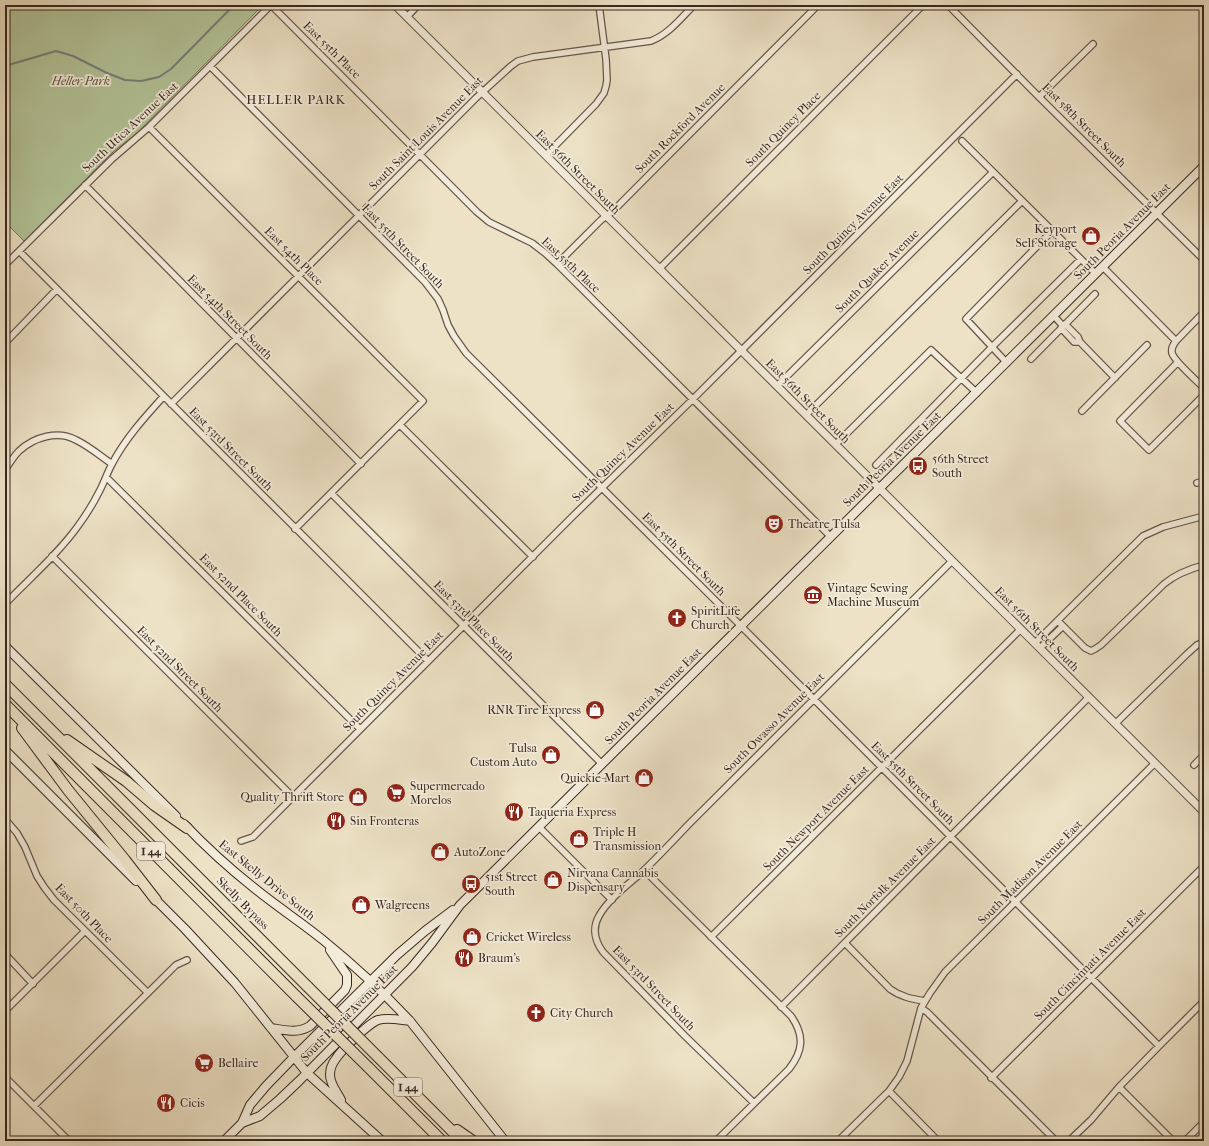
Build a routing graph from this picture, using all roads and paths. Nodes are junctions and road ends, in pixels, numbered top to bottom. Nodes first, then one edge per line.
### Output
1 (271, 5) edge
2 (395, 5) edge
3 (418, 5) edge
4 (599, 5) edge
5 (694, 5) edge
6 (818, 5) edge
7 (923, 5) edge
8 (948, 5) edge
9 (407, 17) junction
10 (1093, 44) dead end
11 (604, 48) junction
12 (210, 66) junction
13 (1018, 74) junction
14 (482, 92) junction
15 (1039, 97) junction
16 (149, 127) junction
17 (962, 141) dead end
18 (420, 154) junction
19 (546, 155) junction
20 (1204, 166) edge
21 (993, 172) junction
22 (85, 185) junction
23 (1022, 201) junction
24 (1157, 213) junction
25 (359, 216) junction
26 (606, 216) junction
27 (1053, 230) junction
28 (19, 251) junction
29 (1081, 259) junction
30 (1204, 260) edge
31 (557, 264) junction
32 (5, 265) edge
33 (1103, 267) junction
34 (659, 269) junction
35 (1096, 274) junction
36 (298, 276) junction
37 (57, 290) junction
38 (1095, 294) dead end
39 (1204, 312) edge
40 (1054, 316) junction
41 (1063, 326) junction
42 (236, 338) junction
43 (1176, 341) junction
44 (5, 343) edge
45 (1147, 345) dead end
46 (992, 347) junction
47 (741, 350) junction
48 (1031, 360) dead end
49 (1178, 362) junction
50 (1007, 363) junction
51 (962, 378) junction
52 (1115, 378) junction
53 (777, 386) junction
54 (1204, 388) edge
55 (977, 393) junction
56 (1204, 395) edge
57 (163, 397) junction
58 (693, 399) junction
59 (171, 404) junction
60 (1082, 411) dead end
61 (806, 415) junction
62 (400, 425) junction
63 (836, 444) junction
64 (112, 464) junction
65 (361, 464) junction
66 (876, 465) dead end
67 (5, 470) edge
68 (106, 477) junction
69 (1204, 481) edge
70 (1197, 483) dead end
71 (880, 488) junction
72 (602, 489) junction
73 (332, 493) junction
74 (1204, 516) edge
75 (295, 529) junction
76 (830, 536) junction
77 (52, 556) junction
78 (533, 557) junction
79 (952, 561) junction
80 (1204, 565) edge
81 (5, 604) edge
82 (1058, 621) junction
83 (463, 626) junction
84 (741, 626) junction
85 (1063, 626) junction
86 (1021, 629) junction
87 (1204, 642) edge
88 (5, 646) edge
89 (1037, 646) junction
90 (428, 661) junction
91 (5, 684) edge
92 (1089, 697) junction
93 (813, 699) junction
94 (5, 705) edge
95 (1116, 723) junction
96 (45, 724) junction
97 (360, 730) junction
98 (5, 751) edge
99 (1204, 755) edge
100 (1155, 763) junction
101 (602, 764) junction
102 (1194, 765) dead end
103 (882, 768) junction
104 (293, 797) junction
105 (1204, 812) edge
106 (5, 819) edge
107 (539, 827) junction
108 (187, 828) junction
109 (950, 837) junction
110 (241, 841) dead end
111 (1204, 866) edge
112 (644, 870) junction
113 (156, 900) junction
114 (612, 900) junction
115 (1016, 902) junction
116 (460, 905) junction
117 (85, 931) junction
118 (711, 937) junction
119 (323, 940) junction
120 (845, 943) junction
121 (5, 954) edge
122 (187, 960) dead end
123 (1091, 978) junction
124 (370, 982) junction
125 (33, 984) junction
126 (148, 993) junction
127 (384, 995) junction
128 (925, 1001) junction
129 (1204, 1001) edge
130 (781, 1007) junction
131 (922, 1008) junction
132 (5, 1011) edge
133 (410, 1021) junction
134 (271, 1028) junction
135 (1159, 1046) junction
136 (294, 1057) junction
137 (307, 1073) junction
138 (5, 1077) edge
139 (991, 1078) junction
140 (1119, 1087) junction
141 (889, 1091) junction
142 (754, 1103) junction
143 (34, 1106) junction
144 (345, 1108) junction
145 (438, 1117) junction
146 (420, 1119) junction
147 (1204, 1122) edge
148 (242, 1123) junction
149 (69, 1141) edge
150 (224, 1141) edge
151 (382, 1141) edge
152 (436, 1141) edge
153 (442, 1141) edge
154 (462, 1141) edge
155 (473, 1141) edge
156 (505, 1141) edge
157 (716, 1141) edge
158 (838, 1141) edge
159 (938, 1141) edge
160 (1056, 1141) edge
161 (1069, 1141) edge
162 (1173, 1141) edge
163 (1185, 1141) edge

1 - 12 street, South Utica Avenue East
1 - 18 street, East 55th Place
2 - 9 street, East 56th Street South
3 - 9 street
4 - 11 street
5 - 11 street, South Saint Louis Avenue East
6 - 26 street, South Rockford Avenue
7 - 34 street, South Quincy Place
8 - 13 street, East 58th Street South
9 - 14 street, East 56th Street South
10 - 15 street
11 - 14 street, South Saint Louis Avenue East
11 - 19 street
12 - 16 street, South Utica Avenue East
12 - 25 street, East 55th Street South
13 - 15 street, East 58th Street South
13 - 47 street, South Quincy Avenue East
14 - 18 street, South Saint Louis Avenue East
14 - 19 street, East 56th Street South
15 - 24 street, East 58th Street South
16 - 22 street, South Utica Avenue East
16 - 36 street, East 54th Place
17 - 21 street
18 - 25 street, South Saint Louis Avenue East
18 - 31 street, East 55th Place
19 - 26 street, East 56th Street South
20 - 24 main road, South Peoria Avenue East
21 - 23 street
21 - 53 street, South Quaker Avenue
22 - 28 street, South Utica Avenue East
22 - 42 street, East 54th Street South
23 - 27 street
23 - 61 street
24 - 30 street, East 58th Street South
24 - 33 main road, South Peoria Avenue East
25 - 36 street, South Saint Louis Avenue East
25 - 72 street, East 55th Street South
26 - 31 street, South Rockford Avenue
26 - 34 street, East 56th Street South
27 - 29 street
27 - 46 street
28 - 32 street, South Utica Avenue East
28 - 37 street, East 53rd Street South
29 - 35 street
29 - 46 street, South Peoria Avenue East
31 - 58 street, East 55th Place
33 - 35 main road, South Peoria Avenue East
33 - 43 street
34 - 47 street, East 56th Street South
35 - 40 main road, South Peoria Avenue East
36 - 42 street, South Saint Louis Avenue East
36 - 62 street, East 54th Place
37 - 44 street
37 - 57 street, East 53rd Street South
38 - 41 street
39 - 43 street
40 - 41 street
40 - 50 main road, South Peoria Avenue East
41 - 48 street
41 - 52 street
42 - 59 street, South Saint Louis Avenue East
42 - 65 street, East 54th Street South
43 - 49 street
45 - 52 street
46 - 50 street
46 - 51 street, South Peoria Avenue East
47 - 53 street, East 56th Street South
47 - 58 street, South Quincy Avenue East
49 - 54 street
49 - 56 street
50 - 55 main road, South Peoria Avenue East
51 - 55 street
51 - 63 street
51 - 66 street, South Peoria Avenue East
52 - 60 street
53 - 61 street, East 56th Street South
55 - 71 main road, South Peoria Avenue East
57 - 59 street, East 53rd Street South
57 - 64 street
58 - 72 street, South Quincy Avenue East
58 - 76 street, East 55th Place
59 - 75 street, East 53rd Street South
61 - 63 street, East 56th Street South
62 - 65 street
62 - 78 street
63 - 71 street, East 56th Street South
64 - 67 street
64 - 68 street
65 - 73 street
68 - 77 street
68 - 97 street, East 52nd Place South
69 - 70 street
71 - 76 main road, South Peoria Avenue East
71 - 79 street, East 56th Street South
72 - 78 street, South Quincy Avenue East
72 - 84 street, East 55th Street South
73 - 75 street
73 - 83 street, East 53rd Place South
74 - 82 street
75 - 90 street, East 53rd Street South
76 - 84 main road, South Peoria Avenue East
77 - 81 street
77 - 104 street, East 52nd Street South
78 - 83 street, South Quincy Avenue East
79 - 86 street, East 56th Street South
79 - 93 street, South Owasso Avenue East
80 - 85 street
82 - 85 street
82 - 89 street
83 - 90 street, South Quincy Avenue East
83 - 101 street, East 53rd Place South
84 - 93 street, East 55th Street South
84 - 101 main road, South Peoria Avenue East
85 - 89 street
86 - 89 street, East 56th Street South
86 - 103 street, South Newport Avenue East
87 - 95 street
88 - 108 main road, East Skelly Drive South
89 - 92 street, East 56th Street South
90 - 97 street, South Quincy Avenue East
91 - 96 highway, Skelly Bypass / I 44
92 - 95 street, East 56th Street South
92 - 109 street, South Norfolk Avenue East
93 - 103 street, East 55th Street South
93 - 112 street, South Owasso Avenue East
94 - 113 highway
94 - 146 highway, I 44, bridge
95 - 100 street, East 56th Street South
96 - 108 highway
96 - 145 highway, Skelly Bypass / I 44, bridge
97 - 104 street, South Quincy Avenue East
98 - 113 main road
99 - 102 street
100 - 105 street, East 56th Street South
100 - 115 street, South Madison Avenue East
101 - 107 main road, South Peoria Avenue East
103 - 109 street, East 55th Street South
103 - 118 street, South Newport Avenue East
104 - 110 street, South Quincy Avenue East
106 - 117 street, East 50th Place
107 - 114 street
107 - 116 main road, South Peoria Avenue East
108 - 119 main road, East Skelly Drive South
109 - 115 street, East 55th Street South
109 - 120 street, South Norfolk Avenue East
111 - 123 street, South Cincinnati Avenue East
112 - 114 street, South Owasso Avenue East
112 - 118 street
113 - 134 main road
114 - 142 street, East 53rd Street South
115 - 123 street, East 55th Street South
115 - 128 street, South Madison Avenue East
116 - 124 main road, South Peoria Avenue East
116 - 127 main road, South Peoria Avenue East
117 - 125 street
117 - 126 street, East 50th Place
118 - 130 street
119 - 124 main road, East Skelly Drive South
119 - 134 main road
120 - 128 street
120 - 130 street, South Norfolk Avenue East
121 - 125 street
122 - 126 street
123 - 135 street, East 55th Street South
123 - 139 street, South Cincinnati Avenue East
124 - 127 main road, East Skelly Drive South
124 - 136 main road, South Peoria Avenue East
125 - 132 street
126 - 143 street
127 - 133 main road, East Skelly Drive South
127 - 137 main road, South Peoria Avenue East
128 - 131 street, South Madison Avenue East
129 - 135 street
130 - 142 street
131 - 139 street
131 - 141 street, South Madison Avenue East
133 - 144 main road
133 - 156 main road, East Skelly Drive South
134 - 136 main road
135 - 140 street
136 - 137 main road
136 - 148 main road, South Peoria Avenue East
137 - 144 main road
137 - 148 main road, South Peoria Avenue East
138 - 143 street
139 - 160 street
140 - 161 street
140 - 162 street
141 - 158 street, South Madison Avenue East
141 - 159 street
142 - 157 street
143 - 149 street
144 - 151 main road
145 - 154 highway, Skelly Bypass / I 44
145 - 155 highway
146 - 152 highway
146 - 153 highway, I 44
147 - 163 street
148 - 150 main road, South Peoria Avenue East

